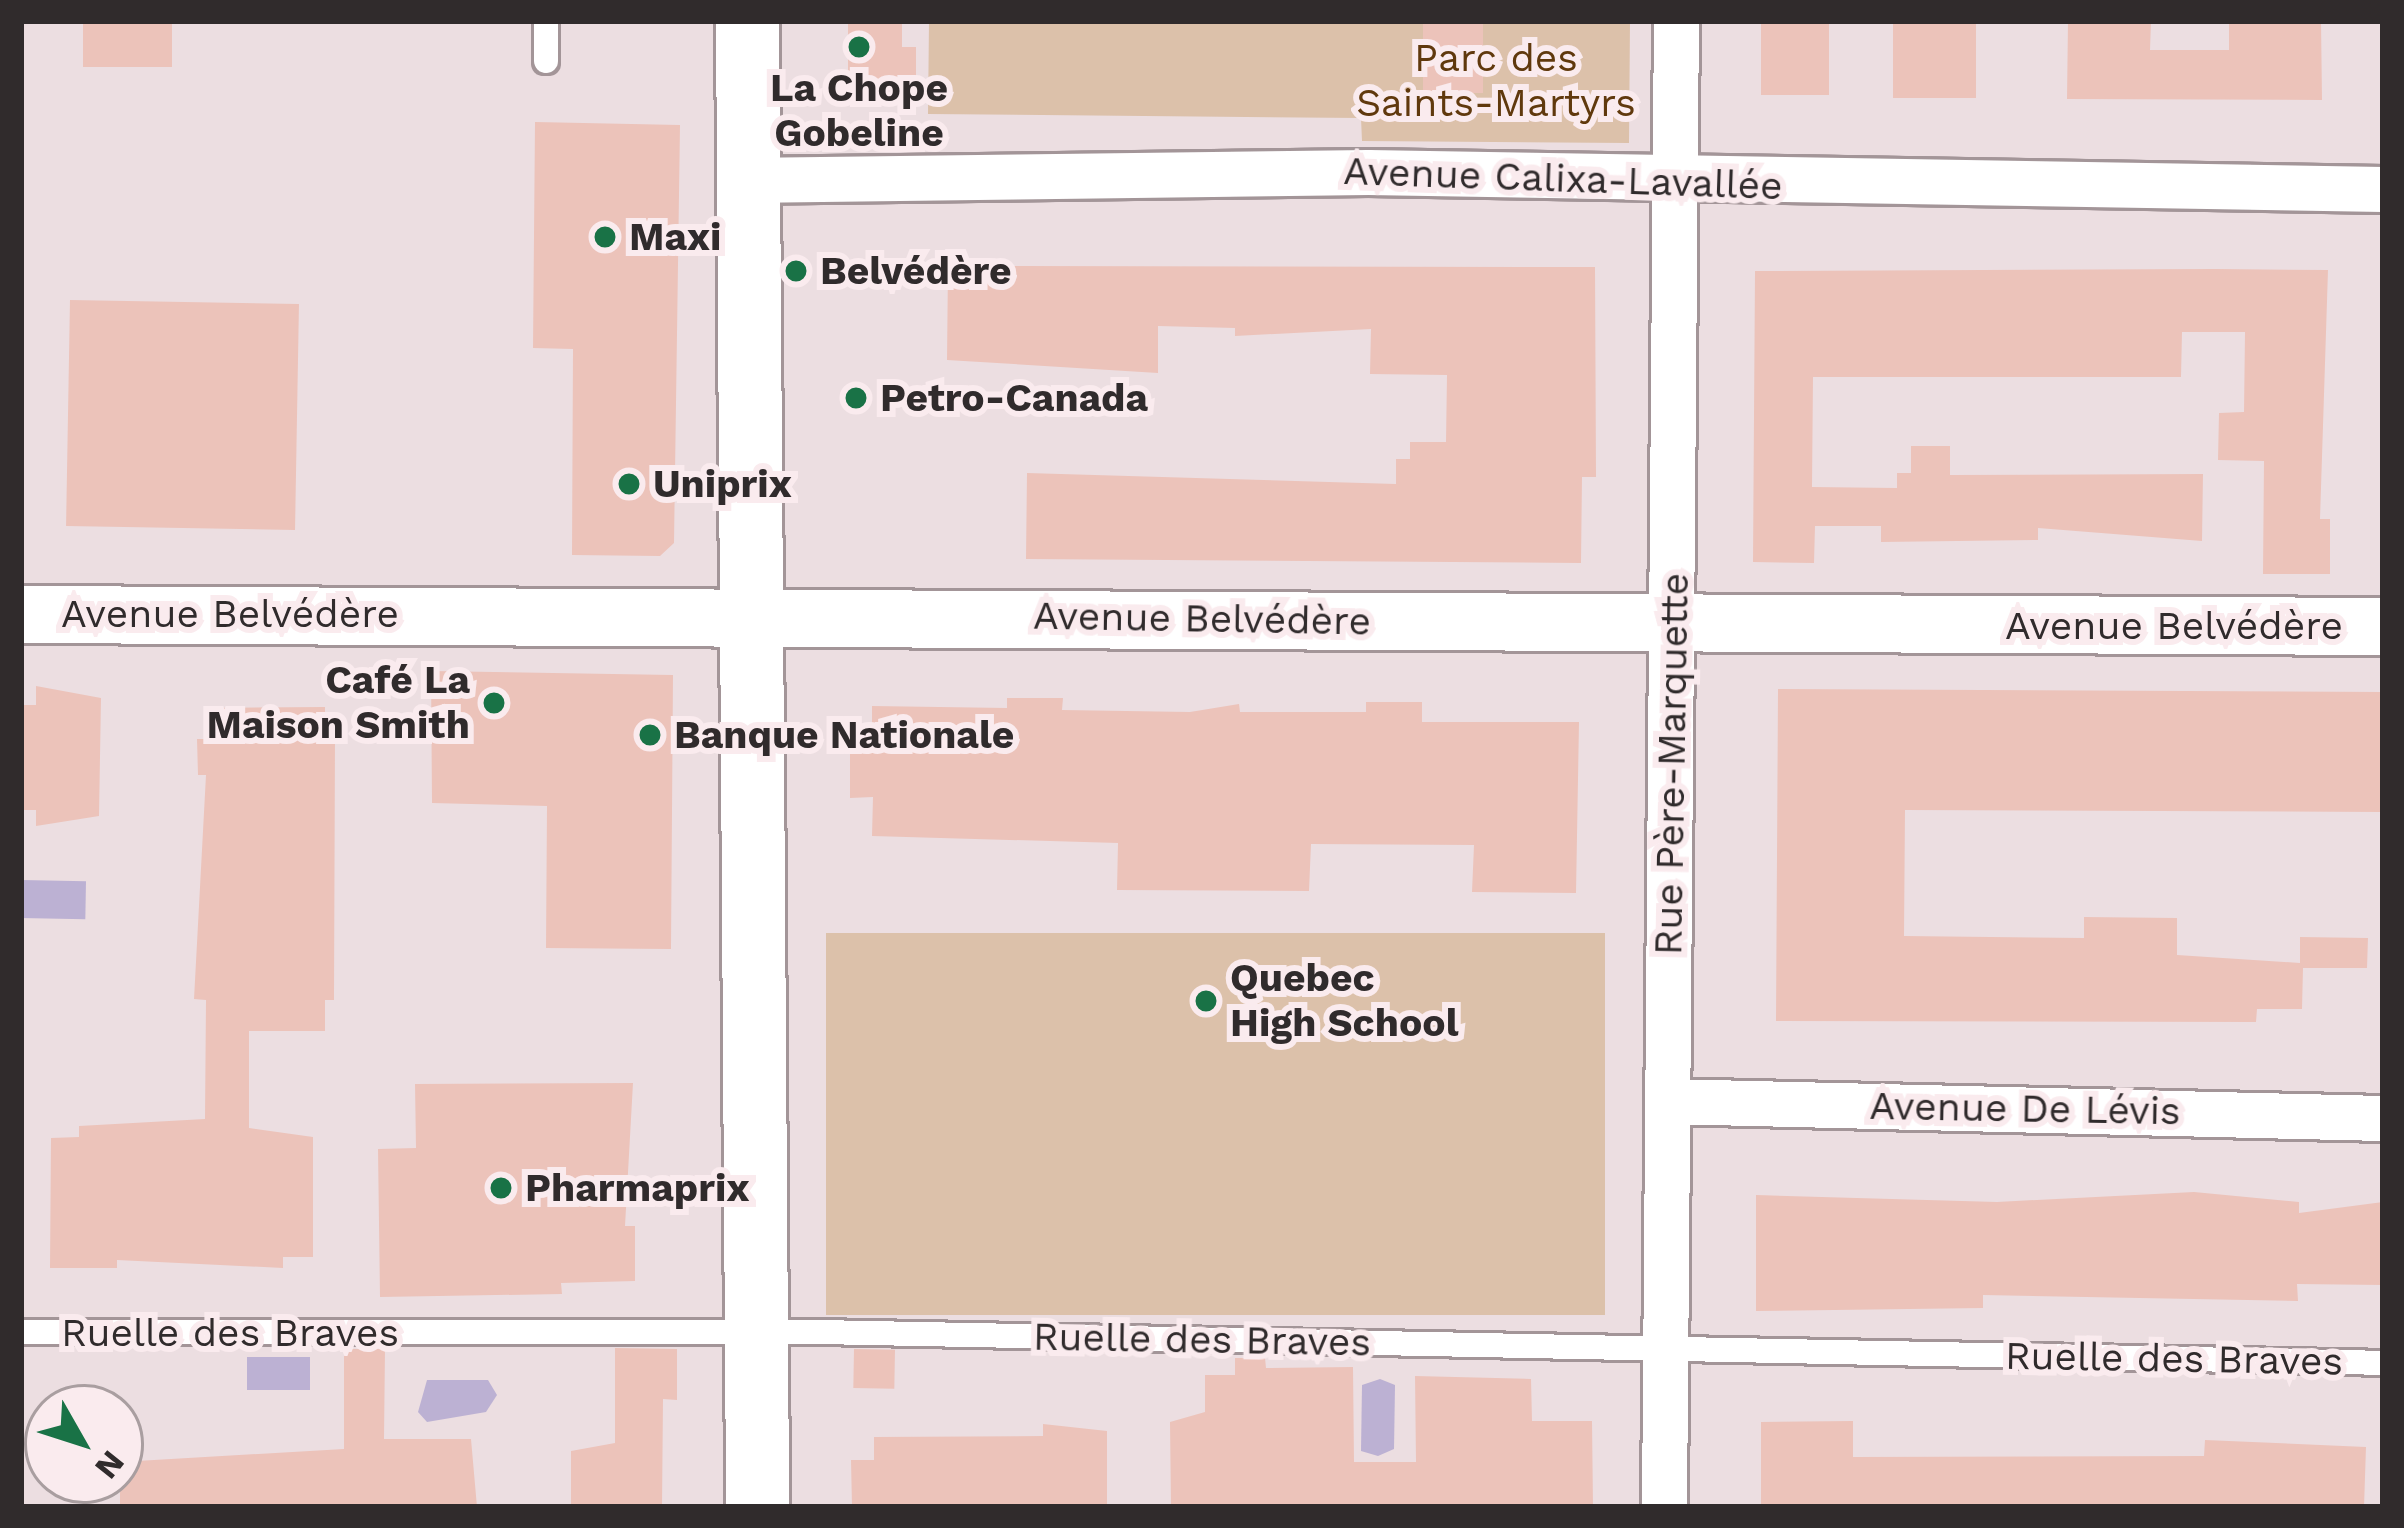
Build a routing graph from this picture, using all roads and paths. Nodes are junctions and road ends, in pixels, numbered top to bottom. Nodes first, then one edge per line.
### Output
1 (546, 21) edge
2 (747, 21) edge
3 (1676, 21) edge
4 (546, 61) dead end
5 (742, 180) junction
6 (1675, 184) junction
7 (2383, 189) edge
8 (750, 612) junction
9 (21, 614) edge
10 (2383, 626) edge
11 (1675, 627) junction
12 (1667, 1101) junction
13 (2383, 1118) edge
14 (21, 1332) edge
15 (761, 1333) junction
16 (1667, 1351) junction
17 (2383, 1363) edge
18 (757, 1507) edge
19 (1664, 1507) edge

1 - 4 lane
2 - 5 main road
3 - 6 street, Rue Père-Marquette
5 - 6 street, Avenue Calixa-Lavallée
5 - 8 main road
6 - 7 street, Avenue Calixa-Lavallée
6 - 11 street, Rue Père-Marquette
8 - 9 street, Avenue Belvédère
8 - 11 street, Avenue Belvédère
8 - 15 main road
10 - 11 street, Avenue Belvédère
11 - 12 street, Rue Père-Marquette
12 - 13 street, Avenue De Lévis
12 - 16 street, Rue Père-Marquette
14 - 15 lane, Ruelle des Braves
15 - 16 lane, Ruelle des Braves
15 - 18 main road
16 - 17 lane, Ruelle des Braves
16 - 19 street, Rue Père-Marquette

